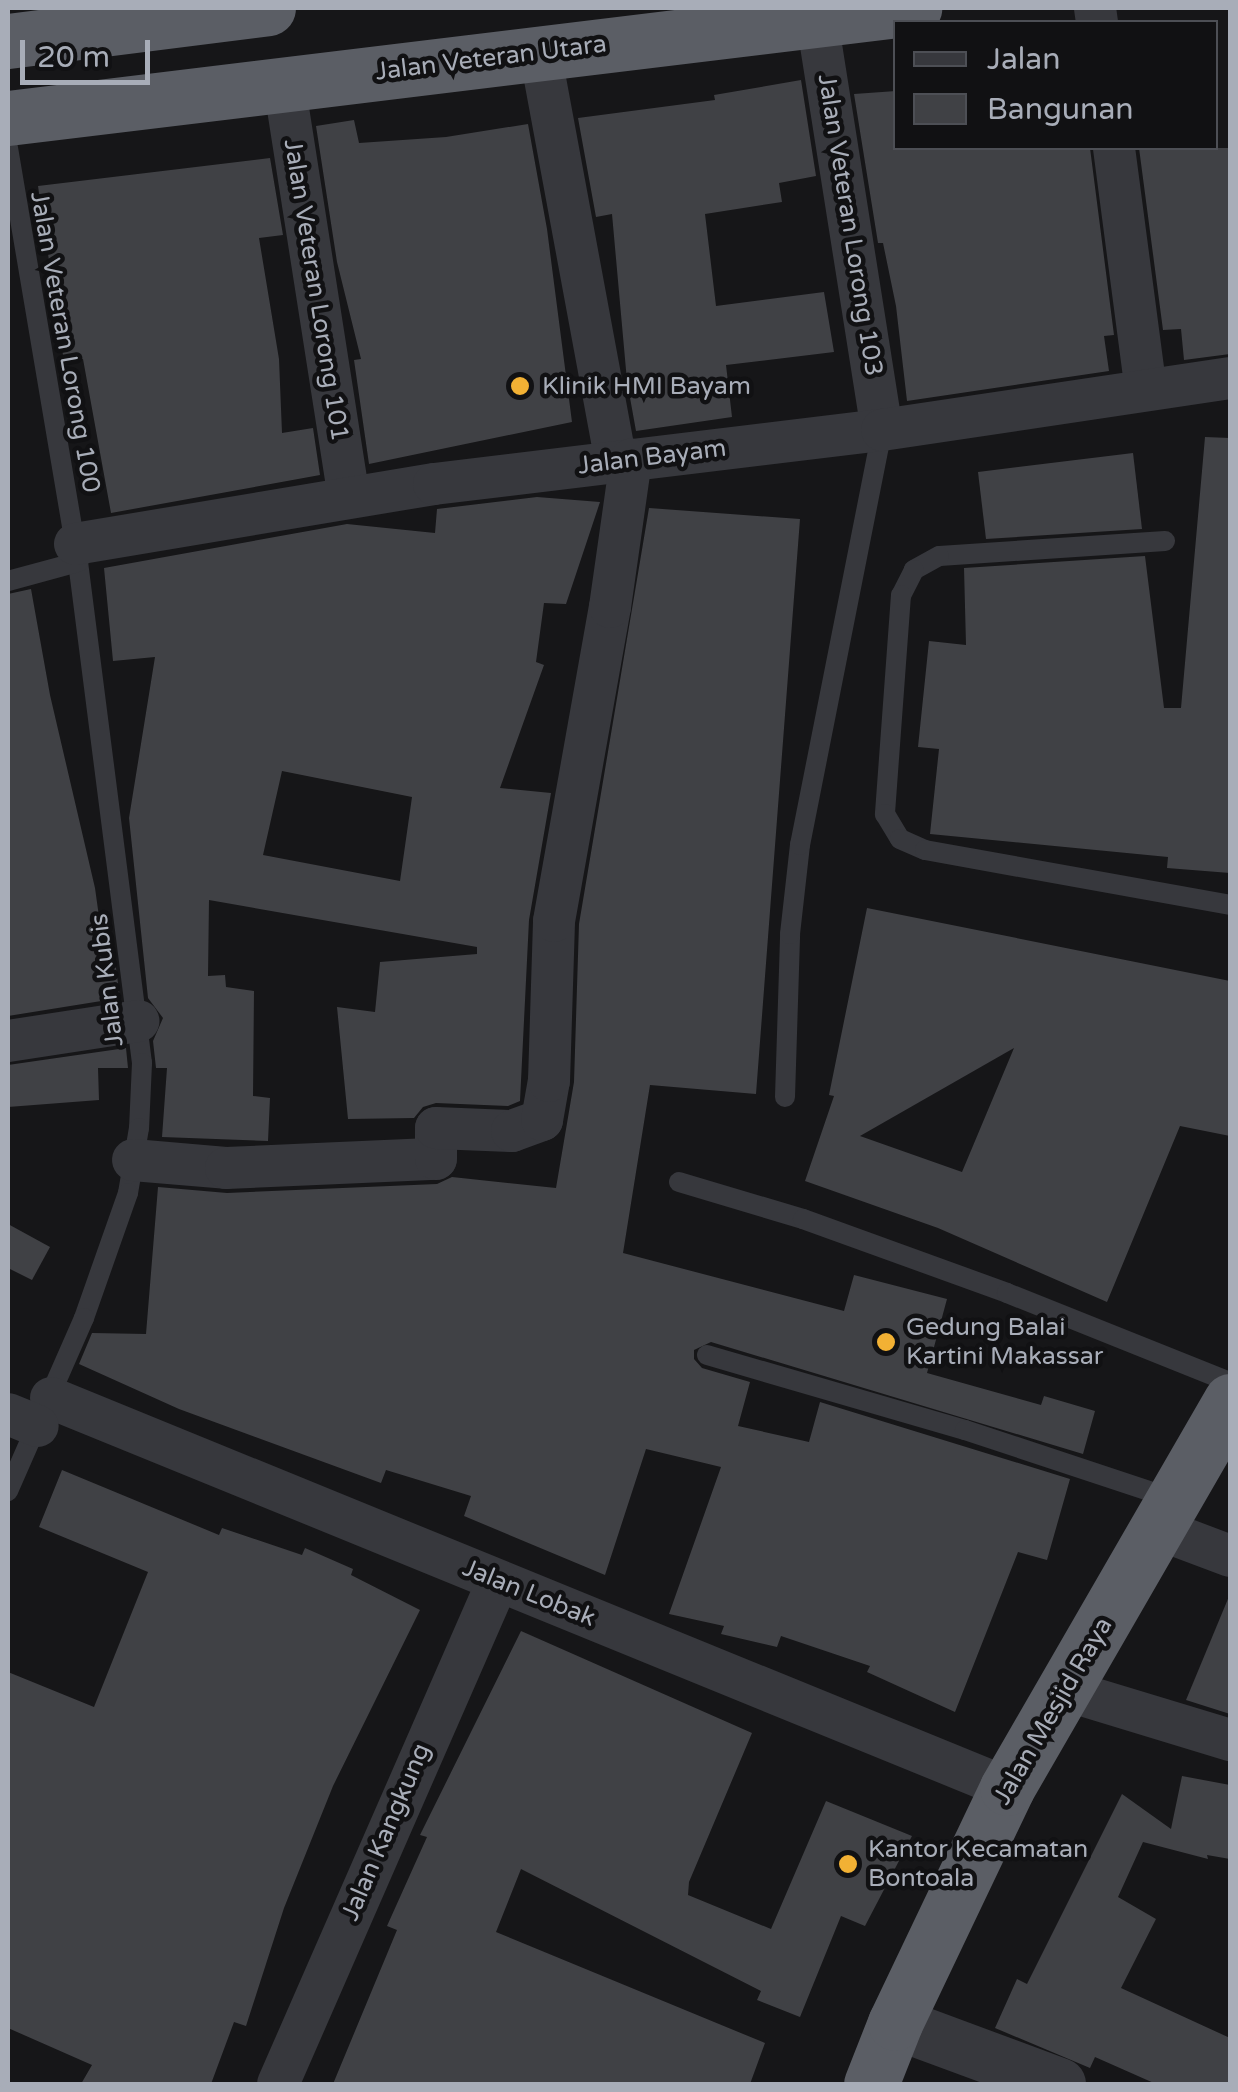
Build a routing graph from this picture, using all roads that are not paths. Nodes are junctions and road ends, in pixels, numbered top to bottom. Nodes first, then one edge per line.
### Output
1 (268, 8) edge
2 (914, 8) edge
3 (818, 20) junction
4 (162, 21) junction
5 (8, 41) edge
6 (540, 52) junction
7 (284, 83) junction
8 (167, 96) junction
9 (8, 118) edge
10 (8, 148) edge
11 (1114, 150) edge
12 (1230, 378) edge
13 (1146, 390) junction
14 (882, 430) junction
15 (624, 460) junction
16 (349, 498) junction
17 (1165, 541) dead end
18 (77, 553) junction
19 (8, 582) edge
20 (1230, 905) edge
21 (138, 1021) junction
22 (8, 1042) edge
23 (785, 1097) dead end
24 (133, 1160) junction
25 (679, 1182) dead end
26 (707, 1355) dead end
27 (1230, 1382) edge
28 (1230, 1401) edge
29 (32, 1413) edge
30 (8, 1490) edge
31 (1165, 1514) junction
32 (1230, 1556) edge
33 (498, 1580) junction
34 (1062, 1689) junction
35 (1230, 1740) edge
36 (1007, 1788) junction
37 (896, 2022) junction
38 (278, 2084) edge
39 (871, 2084) edge
40 (1060, 2084) edge

1 - 4 highway
2 - 3 highway, Jalan Veteran Utara
3 - 6 highway, Jalan Veteran Utara
3 - 14 street, Jalan Veteran Lorong 103
4 - 5 highway
4 - 8 highway
6 - 7 highway, Jalan Veteran Utara
6 - 15 street
7 - 8 highway, Jalan Veteran Utara
7 - 16 street, Jalan Veteran Lorong 101
8 - 9 highway, Jalan Veteran Utara
10 - 18 lane, Jalan Veteran Lorong 100
11 - 13 street
12 - 13 street, Jalan Bayam
13 - 14 street, Jalan Bayam
14 - 15 street, Jalan Bayam
14 - 23 lane
15 - 16 street, Jalan Bayam
15 - 24 street
16 - 18 street, Jalan Bayam
17 - 20 lane
18 - 19 lane, Jalan Bayam
18 - 21 lane, Jalan Kubis
21 - 22 street
21 - 24 lane, Jalan Kubis
24 - 29 lane, Jalan Kubis
25 - 27 lane
26 - 31 lane
28 - 31 highway, Jalan Mesjid Raya
29 - 30 lane, Jalan Kubis
29 - 33 street, Jalan Lobak
31 - 32 street
31 - 34 highway, Jalan Mesjid Raya
33 - 36 street, Jalan Lobak
33 - 38 street, Jalan Kangkung
34 - 35 street
34 - 36 highway, Jalan Mesjid Raya
36 - 37 highway, Jalan Mesjid Raya
37 - 39 highway, Jalan Mesjid Raya
37 - 40 street

